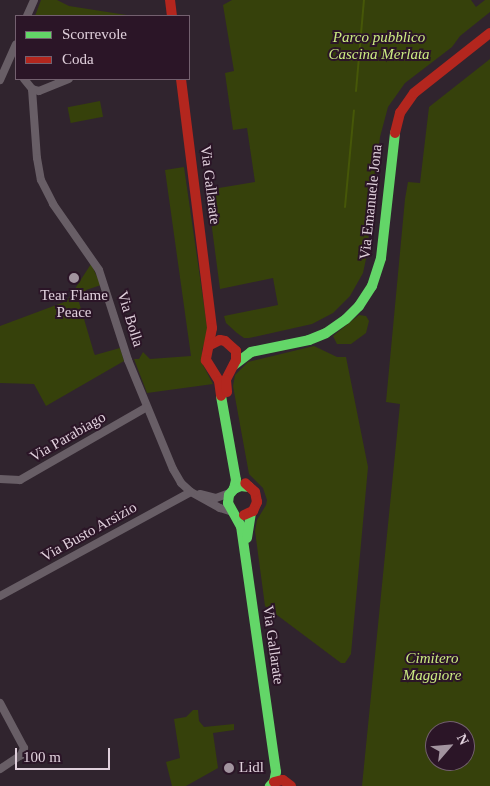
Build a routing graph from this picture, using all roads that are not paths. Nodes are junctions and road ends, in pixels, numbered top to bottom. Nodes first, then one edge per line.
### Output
1 (34, 0) edge
2 (170, 0) edge
3 (27, 15) edge
4 (172, 15) edge
5 (490, 33) edge
6 (15, 46) edge
7 (8, 64) junction
8 (15, 69) edge
9 (0, 80) edge
10 (25, 80) edge
11 (67, 80) edge
12 (181, 80) edge
13 (32, 89) junction
14 (210, 295) junction
15 (229, 343) junction
16 (210, 345) junction
17 (266, 348) junction
18 (232, 366) junction
19 (212, 368) junction
20 (146, 407) junction
21 (0, 479) edge
22 (249, 487) junction
23 (232, 491) junction
24 (191, 492) junction
25 (234, 512) junction
26 (251, 513) junction
27 (0, 596) edge
28 (0, 703) edge
29 (0, 769) edge
30 (279, 784) edge

1 - 3 street
2 - 4 main road
5 - 17 main road, Via Emanuele Jona
6 - 7 street
7 - 8 street
7 - 9 street
10 - 13 street
11 - 13 street
12 - 14 main road, Via Gallarate
13 - 20 street, Via Bolla
14 - 15 main road, Via Gallarate
14 - 16 main road, Via Gallarate
15 - 16 main road
15 - 17 main road, Via Emanuele Jona
15 - 18 main road, Via Gallarate
16 - 19 main road, Via Gallarate
17 - 18 main road, Via Emanuele Jona
18 - 19 main road
18 - 22 main road, Via Gallarate
19 - 23 main road, Via Gallarate
20 - 21 street, Via Parabiago
20 - 24 street, Via Bolla
22 - 23 main road
22 - 26 main road, Via Gallarate
23 - 24 street
23 - 25 main road, Via Gallarate
24 - 25 street, Via Bolla
24 - 27 street, Via Busto Arsizio
25 - 26 main road
25 - 30 main road, Via Gallarate
26 - 30 main road, Via Gallarate
28 - 29 street

